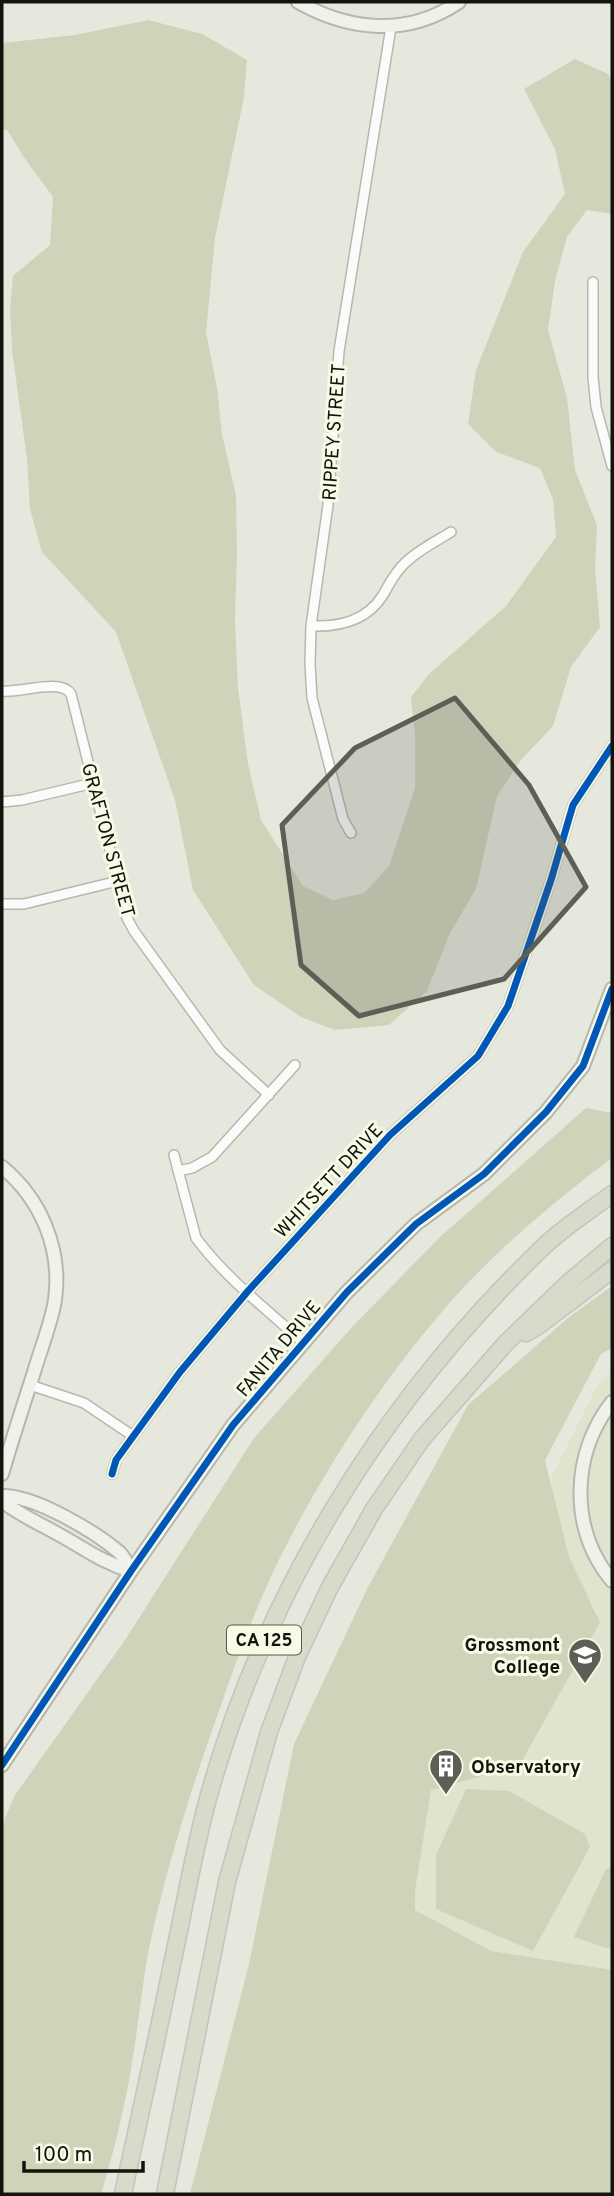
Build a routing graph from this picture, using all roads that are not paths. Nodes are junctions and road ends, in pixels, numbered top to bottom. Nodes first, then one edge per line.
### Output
1 (298, 2) edge
2 (459, 2) edge
3 (391, 27) junction
4 (593, 282) dead end
5 (612, 466) edge
6 (451, 532) dead end
7 (312, 626) junction
8 (2, 691) edge
9 (612, 746) edge
10 (93, 783) junction
11 (2, 802) edge
12 (351, 833) dead end
13 (118, 881) junction
14 (2, 904) edge
15 (612, 989) edge
16 (295, 1065) dead end
17 (269, 1095) junction
18 (174, 1155) dead end
19 (2, 1167) edge
20 (178, 1171) junction
21 (612, 1185) edge
22 (612, 1194) edge
23 (569, 1225) junction
24 (612, 1246) edge
25 (612, 1270) edge
26 (248, 1291) junction
27 (303, 1342) junction
28 (505, 1344) junction
29 (30, 1385) junction
30 (612, 1402) edge
31 (133, 1436) junction
32 (2, 1474) edge
33 (112, 1474) dead end
34 (2, 1496) edge
35 (2, 1501) edge
36 (131, 1571) junction
37 (612, 1581) edge
38 (2, 1765) edge
39 (123, 2194) edge
40 (165, 2194) edge

1 - 3 street
2 - 3 street
3 - 7 street, RIPPEY STREET
4 - 5 street
6 - 7 street
7 - 12 street, RIPPEY STREET
8 - 10 street, GRAFTON STREET
9 - 26 street, WHITSETT DRIVE
10 - 11 street
10 - 13 street, GRAFTON STREET
13 - 14 street
13 - 17 street, GRAFTON STREET
15 - 27 street, FANITA DRIVE
16 - 17 street
17 - 20 street
18 - 20 street
19 - 29 street
20 - 26 street
21 - 23 highway
22 - 23 highway, CA 125
23 - 39 highway, CA 125
24 - 28 highway, CA 125
25 - 28 highway
26 - 27 street
26 - 31 street, WHITSETT DRIVE
27 - 36 street, FANITA DRIVE
28 - 40 highway, CA 125
29 - 31 street
29 - 32 street
30 - 37 street
31 - 33 street, WHITSETT DRIVE
34 - 36 street
35 - 36 street
36 - 38 street, FANITA DRIVE

